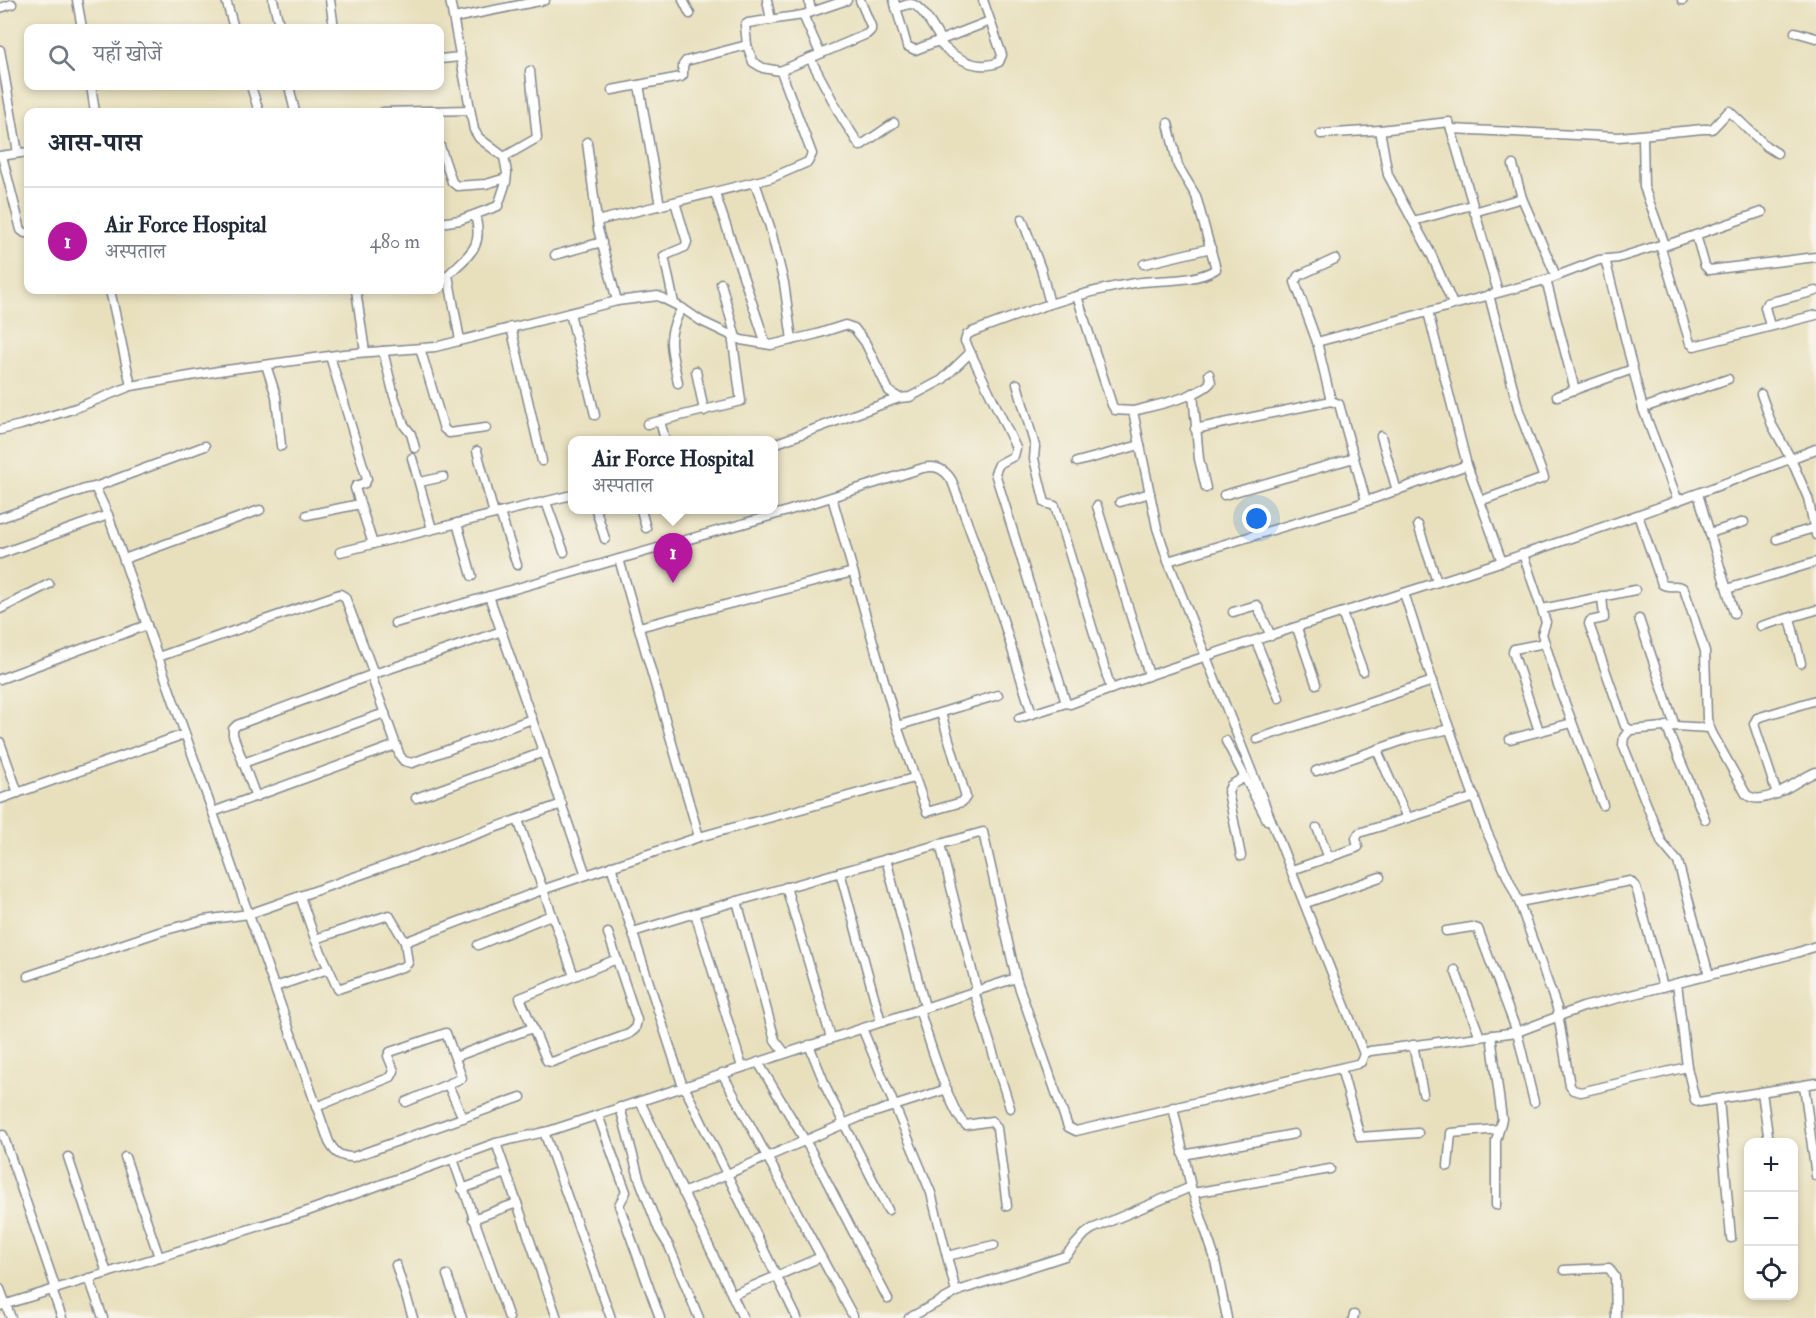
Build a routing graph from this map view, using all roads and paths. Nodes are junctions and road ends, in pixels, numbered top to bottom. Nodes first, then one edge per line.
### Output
1 (77, 0) edge
2 (226, 0) edge
3 (273, 0) edge
4 (330, 0) edge
5 (450, 0) edge
6 (544, 0) edge
7 (683, 0) edge
8 (767, 0) edge
9 (809, 0) edge
10 (847, 0) edge
11 (860, 0) edge
12 (983, 0) edge
13 (12, 4) dead end
14 (895, 4) edge
15 (0, 8) edge
16 (690, 14) dead end
17 (807, 14) junction
18 (454, 18) junction
19 (771, 20) junction
20 (990, 21) junction
21 (81, 24) edge
22 (233, 24) edge
23 (279, 24) edge
24 (333, 24) edge
25 (1795, 32) dead end
26 (1816, 38) edge
27 (940, 40) junction
28 (747, 45) junction
29 (0, 50) edge
30 (820, 53) junction
31 (460, 57) junction
32 (810, 58) junction
33 (444, 59) edge
34 (780, 70) junction
35 (530, 71) dead end
36 (2, 77) edge
37 (639, 85) junction
38 (92, 90) edge
39 (252, 90) edge
40 (290, 90) edge
41 (612, 90) dead end
42 (94, 108) edge
43 (258, 108) edge
44 (294, 108) edge
45 (470, 110) junction
46 (444, 111) edge
47 (894, 123) dead end
48 (1168, 123) dead end
49 (1451, 129) junction
50 (1380, 130) junction
51 (1321, 134) dead end
52 (1643, 136) junction
53 (587, 142) dead end
54 (24, 152) edge
55 (18, 153) junction
56 (1777, 153) dead end
57 (1, 156) edge
58 (504, 157) junction
59 (444, 158) edge
60 (1513, 165) dead end
61 (506, 178) junction
62 (754, 182) junction
63 (715, 193) junction
64 (1522, 198) junction
65 (675, 202) junction
66 (660, 206) junction
67 (1473, 208) junction
68 (1762, 212) dead end
69 (475, 215) junction
70 (1022, 219) dead end
71 (597, 220) junction
72 (1413, 221) junction
73 (444, 223) edge
74 (24, 232) edge
75 (1696, 235) junction
76 (602, 242) junction
77 (1663, 246) junction
78 (1211, 248) junction
79 (555, 255) dead end
80 (1816, 257) edge
81 (1335, 259) dead end
82 (1605, 259) junction
83 (1144, 264) dead end
84 (1556, 276) junction
85 (1546, 280) junction
86 (721, 283) dead end
87 (1816, 291) edge
88 (1498, 292) junction
89 (111, 294) edge
90 (357, 294) edge
91 (1488, 294) junction
92 (1077, 296) junction
93 (617, 301) junction
94 (1050, 304) junction
95 (1453, 304) junction
96 (678, 305) junction
97 (1428, 312) junction
98 (570, 313) junction
99 (1816, 315) edge
100 (1770, 326) junction
101 (511, 327) junction
102 (734, 337) junction
103 (460, 340) junction
104 (792, 340) junction
105 (1317, 342) junction
106 (766, 344) junction
107 (420, 348) junction
108 (383, 351) junction
109 (365, 352) junction
110 (970, 352) junction
111 (330, 356) junction
112 (266, 365) junction
113 (1633, 369) junction
114 (696, 370) dead end
115 (1209, 374) dead end
116 (1728, 378) dead end
117 (678, 383) dead end
118 (1017, 384) dead end
119 (131, 386) junction
120 (1575, 390) junction
121 (1193, 393) junction
122 (1761, 394) dead end
123 (1557, 396) dead end
124 (899, 398) junction
125 (1331, 401) junction
126 (1643, 408) junction
127 (704, 411) junction
128 (1133, 411) junction
129 (595, 415) dead end
130 (660, 422) junction
131 (647, 424) dead end
132 (486, 428) dead end
133 (1195, 429) junction
134 (0, 430) edge
135 (664, 436) edge
136 (1381, 436) dead end
137 (778, 443) edge
138 (1140, 445) junction
139 (205, 446) dead end
140 (281, 446) dead end
141 (415, 448) dead end
142 (1816, 449) edge
143 (477, 451) dead end
144 (412, 458) dead end
145 (1354, 458) junction
146 (1791, 459) junction
147 (542, 461) dead end
148 (1077, 462) dead end
149 (1467, 465) junction
150 (443, 477) dead end
151 (420, 482) junction
152 (94, 487) junction
153 (1206, 488) dead end
154 (1396, 491) junction
155 (1150, 493) junction
156 (1698, 494) junction
157 (1224, 495) dead end
158 (568, 496) edge
159 (832, 497) junction
160 (1366, 501) junction
161 (1480, 501) junction
162 (1678, 501) junction
163 (546, 502) junction
164 (1120, 502) dead end
165 (360, 504) junction
166 (1097, 506) dead end
167 (260, 510) dead end
168 (497, 514) junction
169 (597, 514) edge
170 (642, 514) edge
171 (777, 514) edge
172 (778, 514) edge
173 (108, 515) junction
174 (307, 515) dead end
175 (1638, 515) junction
176 (0, 518) edge
177 (1744, 522) dead end
178 (457, 524) junction
179 (1418, 525) dead end
180 (646, 528) dead end
181 (432, 530) junction
182 (1815, 532) edge
183 (1710, 533) junction
184 (605, 539) dead end
185 (1777, 539) dead end
186 (373, 544) junction
187 (340, 552) dead end
188 (564, 552) dead end
189 (0, 554) edge
190 (1524, 554) junction
191 (124, 559) junction
192 (619, 559) junction
193 (1168, 561) junction
194 (1502, 562) junction
195 (1816, 562) edge
196 (517, 565) dead end
197 (853, 572) junction
198 (472, 576) dead end
199 (1437, 582) junction
200 (49, 584) dead end
201 (1727, 589) junction
202 (1635, 590) dead end
203 (1404, 593) junction
204 (489, 596) junction
205 (1602, 596) junction
206 (0, 609) edge
207 (1542, 609) junction
208 (1816, 610) edge
209 (1233, 612) dead end
210 (1342, 613) junction
211 (1734, 613) dead end
212 (1790, 618) junction
213 (1639, 619) dead end
214 (395, 623) dead end
215 (147, 625) junction
216 (1761, 626) dead end
217 (639, 627) junction
218 (1297, 628) junction
219 (502, 631) junction
220 (1271, 636) junction
221 (1256, 641) junction
222 (1545, 643) junction
223 (158, 657) junction
224 (1206, 657) junction
225 (1801, 663) dead end
226 (1363, 671) dead end
227 (373, 674) junction
228 (1149, 675) junction
229 (0, 679) edge
230 (1433, 681) junction
231 (1316, 684) dead end
232 (1111, 688) junction
233 (998, 695) dead end
234 (1278, 698) dead end
235 (1816, 700) edge
236 (1066, 703) junction
237 (941, 713) junction
238 (385, 714) junction
239 (1032, 714) junction
240 (1019, 718) dead end
241 (532, 719) junction
242 (1572, 723) junction
243 (897, 726) junction
244 (1670, 726) junction
245 (1710, 728) junction
246 (1450, 729) junction
247 (1630, 730) junction
248 (1539, 731) junction
249 (185, 734) junction
250 (1257, 739) dead end
251 (1510, 739) dead end
252 (1226, 741) dead end
253 (0, 742) edge
254 (396, 745) junction
255 (1377, 750) junction
256 (544, 752) junction
257 (243, 763) junction
258 (1316, 771) dead end
259 (1816, 772) edge
260 (1245, 777) junction
261 (914, 778) junction
262 (18, 793) junction
263 (1776, 794) junction
264 (256, 797) junction
265 (1474, 797) junction
266 (416, 798) dead end
267 (0, 799) edge
268 (562, 804) junction
269 (1603, 805) dead end
270 (213, 812) junction
271 (1407, 818) junction
272 (1705, 819) dead end
273 (518, 820) junction
274 (1269, 823) dead end
275 (1317, 828) dead end
276 (699, 837) junction
277 (940, 844) junction
278 (1241, 856) dead end
279 (1329, 858) junction
280 (886, 859) junction
281 (611, 866) junction
282 (1292, 870) junction
283 (840, 872) junction
284 (586, 875) junction
285 (1380, 877) dead end
286 (786, 887) junction
287 (542, 890) junction
288 (300, 896) junction
289 (737, 901) junction
290 (1519, 902) junction
291 (1305, 903) junction
292 (695, 913) junction
293 (249, 914) junction
294 (551, 915) junction
295 (1446, 931) dead end
296 (633, 932) junction
297 (608, 933) dead end
298 (315, 939) junction
299 (405, 942) junction
300 (478, 945) dead end
301 (1816, 946) edge
302 (617, 959) junction
303 (328, 969) junction
304 (1455, 970) dead end
305 (574, 975) junction
306 (1709, 975) junction
307 (28, 976) dead end
308 (1016, 978) junction
309 (1677, 983) junction
310 (275, 987) junction
311 (1663, 987) junction
312 (975, 991) junction
313 (922, 1008) junction
314 (1558, 1015) junction
315 (880, 1022) junction
316 (532, 1028) junction
317 (862, 1028) junction
318 (1517, 1032) junction
319 (1491, 1035) junction
320 (1479, 1037) junction
321 (831, 1038) junction
322 (809, 1045) junction
323 (1413, 1045) junction
324 (785, 1053) junction
325 (1364, 1054) junction
326 (455, 1056) junction
327 (758, 1062) junction
328 (742, 1067) junction
329 (1687, 1067) junction
330 (1341, 1068) junction
331 (722, 1073) junction
332 (1816, 1083) edge
333 (448, 1085) junction
334 (1803, 1085) junction
335 (683, 1086) junction
336 (947, 1089) junction
337 (1762, 1092) junction
338 (1423, 1093) dead end
339 (521, 1097) dead end
340 (1719, 1099) junction
341 (640, 1101) junction
342 (406, 1102) dead end
343 (1534, 1102) dead end
344 (316, 1107) junction
345 (620, 1107) junction
346 (895, 1107) junction
347 (1173, 1107) junction
348 (1010, 1108) dead end
349 (598, 1114) junction
350 (463, 1118) junction
351 (845, 1124) junction
352 (1499, 1130) junction
353 (544, 1132) junction
354 (1419, 1133) dead end
355 (1294, 1134) dead end
356 (3, 1135) dead end
357 (1769, 1138) edge
358 (804, 1140) junction
359 (496, 1143) junction
360 (1183, 1155) junction
361 (769, 1156) junction
362 (68, 1157) dead end
363 (125, 1157) dead end
364 (453, 1160) junction
365 (1448, 1166) dead end
366 (1330, 1169) dead end
367 (506, 1173) junction
368 (727, 1175) junction
369 (1816, 1176) edge
370 (462, 1189) junction
371 (1192, 1190) junction
372 (683, 1193) junction
373 (517, 1203) junction
374 (1496, 1205) dead end
375 (1008, 1206) dead end
376 (888, 1210) dead end
377 (473, 1219) junction
378 (1731, 1238) dead end
379 (994, 1245) dead end
380 (947, 1256) junction
381 (159, 1257) junction
382 (821, 1257) junction
383 (396, 1265) dead end
384 (1563, 1270) dead end
385 (107, 1273) junction
386 (447, 1275) dead end
387 (776, 1276) junction
388 (89, 1278) junction
389 (0, 1289) edge
390 (54, 1289) junction
391 (956, 1292) junction
392 (732, 1294) junction
393 (888, 1299) dead end
394 (3, 1305) edge
395 (853, 1316) dead end
396 (11, 1318) edge
397 (62, 1318) edge
398 (103, 1318) edge
399 (413, 1318) edge
400 (462, 1318) edge
401 (509, 1318) edge
402 (557, 1318) edge
403 (611, 1318) edge
404 (660, 1318) edge
405 (699, 1318) edge
406 (743, 1318) edge
407 (797, 1318) edge
408 (909, 1318) edge
409 (1227, 1318) edge
410 (1616, 1318) edge

1 - 21 street
2 - 22 street
3 - 23 street
4 - 24 street
5 - 18 street
6 - 18 street
7 - 16 street
8 - 19 street
9 - 17 street
10 - 17 street
11 - 30 street
12 - 20 street
13 - 15 street
14 - 27 street
14 - 27 street
17 - 19 street
17 - 30 street
18 - 31 street
19 - 28 street
20 - 27 street
20 - 27 street
25 - 26 street
28 - 34 street
28 - 37 street
29 - 36 street
30 - 32 street
31 - 33 street
31 - 45 street
32 - 34 street
32 - 47 street
34 - 62 street
35 - 58 street
36 - 55 street
37 - 41 street
37 - 66 street
38 - 42 street
39 - 43 street
40 - 44 street
45 - 46 street
45 - 58 street
48 - 78 street
49 - 50 street
49 - 52 street
49 - 67 street
50 - 51 street
50 - 72 street
52 - 56 street
52 - 77 street
53 - 71 street
54 - 55 street
55 - 57 street
57 - 74 street
58 - 61 street
59 - 61 street
60 - 64 street
61 - 69 street
62 - 63 street
62 - 104 street
63 - 65 street
63 - 106 street
64 - 67 street
64 - 84 street
65 - 66 street
65 - 96 street
66 - 71 street
67 - 72 street
67 - 88 street
68 - 75 street
69 - 73 street
69 - 103 street
70 - 94 street
71 - 76 street
72 - 95 street
75 - 77 street
75 - 80 street
76 - 79 street
76 - 93 street
77 - 82 street
77 - 100 street
78 - 83 street
78 - 92 street
81 - 105 street
82 - 84 street
82 - 113 street
84 - 85 street
85 - 88 street
85 - 120 street
86 - 102 street
87 - 100 street
88 - 91 street
89 - 119 street
90 - 109 street
91 - 95 street
91 - 161 street
92 - 94 street
92 - 128 street
93 - 96 street
93 - 98 street
94 - 110 street
95 - 97 street
96 - 102 street
96 - 117 street
97 - 105 street
97 - 149 street
98 - 101 street
98 - 129 street
99 - 100 street
101 - 103 street
101 - 147 street
102 - 106 street
102 - 127 street
103 - 107 street
104 - 106 street
104 - 124 street
105 - 125 street
107 - 108 street
107 - 132 street
108 - 109 street
108 - 141 street
109 - 111 street
110 - 124 street
110 - 236 street
111 - 112 street
111 - 165 street
112 - 119 street
112 - 140 street
113 - 120 street
113 - 126 street
114 - 127 street
115 - 121 street
116 - 126 street
118 - 232 street
119 - 134 street
120 - 123 street
121 - 128 street
121 - 133 street
122 - 146 street
124 - 137 street
125 - 133 street
125 - 145 street
126 - 162 street
127 - 130 street
128 - 138 street
130 - 131 street
130 - 135 street
133 - 153 street
136 - 154 street
138 - 148 street
138 - 155 street
139 - 152 street
142 - 146 street
143 - 168 street
144 - 151 street
145 - 157 street
145 - 160 street
146 - 156 street
146 - 182 street
149 - 154 street
149 - 161 street
150 - 151 street
151 - 181 street
152 - 173 street
152 - 176 street
154 - 160 street
155 - 164 street
155 - 193 street
156 - 162 street
156 - 183 street
158 - 163 street
159 - 172 street
159 - 197 street
159 - 239 street
160 - 193 street
161 - 194 street
162 - 175 street
163 - 168 street
163 - 188 street
165 - 174 street
165 - 186 street
166 - 228 street
167 - 191 street
168 - 178 street
168 - 196 street
169 - 184 street
170 - 180 street
171 - 192 street
173 - 189 street
173 - 191 street
175 - 190 street
175 - 245 street
177 - 183 street
178 - 181 street
178 - 198 street
179 - 199 street
181 - 186 street
182 - 185 street
183 - 201 street
186 - 187 street
190 - 194 street
190 - 207 street
191 - 215 street
192 - 204 street
192 - 217 street
193 - 224 street
194 - 199 street
195 - 201 street
197 - 217 street
197 - 243 street
199 - 203 street
200 - 206 street
201 - 211 street
202 - 205 street
203 - 210 street
203 - 230 street
204 - 214 street
204 - 219 street
205 - 207 street
205 - 247 street
207 - 222 street
208 - 212 street
209 - 220 street
210 - 218 street
210 - 226 street
212 - 216 street
212 - 225 street
213 - 244 street
215 - 223 street
215 - 229 street
217 - 276 street
218 - 220 street
218 - 231 street
219 - 227 street
219 - 241 street
220 - 221 street
221 - 224 street
221 - 234 street
222 - 242 street
222 - 248 street
223 - 227 street
223 - 249 street
224 - 228 street
224 - 282 street
227 - 238 street
227 - 257 street
228 - 232 street
230 - 246 street
230 - 250 street
232 - 236 street
233 - 237 street
235 - 263 street
236 - 239 street
237 - 243 street
237 - 261 street
238 - 254 street
238 - 257 street
239 - 240 street
241 - 254 street
241 - 256 street
242 - 248 street
242 - 269 street
243 - 261 street
244 - 245 street
244 - 247 street
244 - 272 street
245 - 263 street
246 - 255 street
246 - 265 street
247 - 306 street
248 - 251 street
249 - 262 street
249 - 270 street
252 - 260 street
253 - 262 street
254 - 264 street
255 - 258 street
255 - 271 street
256 - 266 street
256 - 268 street
257 - 264 street
259 - 263 street
260 - 274 street
260 - 278 street
261 - 276 street
262 - 267 street
264 - 270 street
265 - 271 street
265 - 290 street
268 - 273 street
268 - 284 street
270 - 293 street
271 - 279 street
273 - 287 street
273 - 288 street
275 - 279 street
276 - 281 street
277 - 280 street
277 - 308 street
277 - 312 street
279 - 282 street
280 - 283 street
280 - 313 street
281 - 284 street
281 - 296 street
282 - 291 street
283 - 286 street
283 - 315 street
284 - 287 street
285 - 291 street
286 - 289 street
286 - 321 street
287 - 294 street
287 - 299 street
288 - 293 street
288 - 298 street
289 - 292 street
289 - 324 street
290 - 311 street
290 - 314 street
291 - 325 street
292 - 296 street
292 - 328 street
293 - 307 street
293 - 310 street
294 - 300 street
294 - 305 street
295 - 318 street
296 - 335 street
297 - 302 street
298 - 299 street
298 - 303 street
299 - 303 street
301 - 306 street
302 - 305 street
302 - 316 street
303 - 310 street
304 - 320 street
305 - 316 street
306 - 309 street
308 - 312 street
308 - 347 street
309 - 311 street
309 - 329 street
310 - 344 street
311 - 314 street
312 - 313 street
312 - 348 street
313 - 315 street
313 - 336 street
314 - 318 street
314 - 329 street
315 - 317 street
316 - 326 street
317 - 321 street
317 - 346 street
318 - 319 street
318 - 343 street
319 - 320 street
319 - 352 street
320 - 323 street
321 - 322 street
322 - 324 street
322 - 351 street
323 - 325 street
323 - 338 street
324 - 327 street
325 - 330 street
326 - 333 street
326 - 344 street
327 - 328 street
327 - 358 street
328 - 331 street
329 - 340 street
330 - 347 street
330 - 354 street
331 - 335 street
331 - 361 street
332 - 334 street
333 - 342 street
333 - 350 street
334 - 337 street
334 - 369 street
335 - 341 street
335 - 368 street
336 - 346 street
336 - 375 street
337 - 340 street
337 - 357 street
339 - 350 street
340 - 378 street
341 - 345 street
341 - 372 street
344 - 350 street
345 - 349 street
345 - 405 street
346 - 351 street
346 - 380 street
347 - 360 street
349 - 353 street
349 - 404 street
351 - 358 street
351 - 376 street
352 - 365 street
352 - 374 street
353 - 359 street
353 - 403 street
355 - 360 street
356 - 390 street
358 - 361 street
358 - 393 street
359 - 364 street
359 - 367 street
360 - 371 street
361 - 368 street
361 - 382 street
362 - 385 street
363 - 381 street
364 - 370 street
364 - 381 street
366 - 371 street
367 - 370 street
367 - 373 street
368 - 372 street
368 - 387 street
370 - 377 street
371 - 391 street
371 - 409 street
372 - 392 street
373 - 377 street
373 - 402 street
377 - 401 street
379 - 380 street
380 - 391 street
381 - 385 street
382 - 387 street
382 - 395 street
383 - 399 street
384 - 410 street
385 - 388 street
386 - 400 street
387 - 392 street
387 - 407 street
388 - 390 street
388 - 398 street
389 - 394 street
390 - 394 street
390 - 397 street
391 - 408 street
392 - 406 street
394 - 396 street

